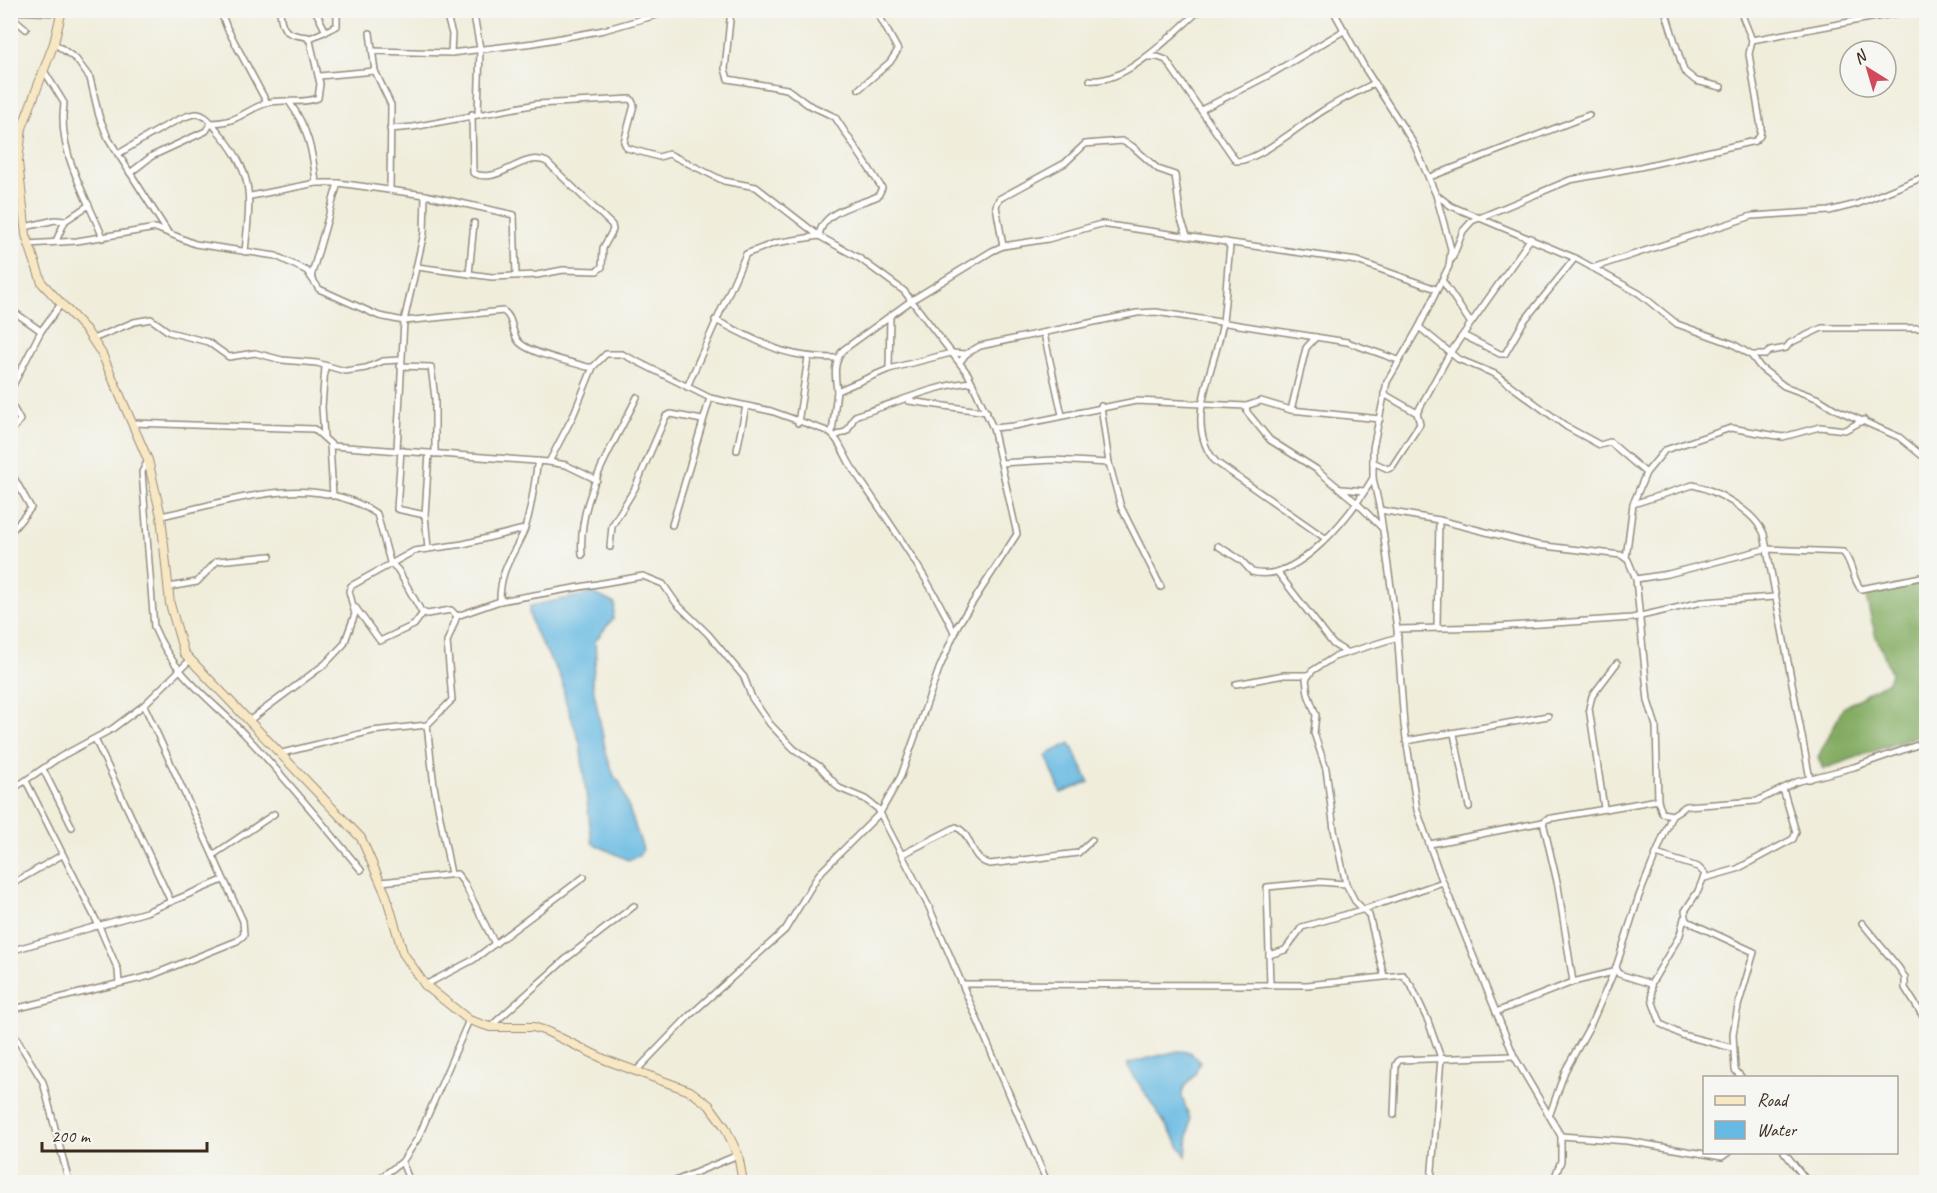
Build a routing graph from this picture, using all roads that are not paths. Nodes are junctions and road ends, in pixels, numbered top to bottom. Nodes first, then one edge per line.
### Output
1 (220, 10) edge
2 (315, 10) edge
3 (337, 10) edge
4 (445, 10) edge
5 (473, 10) edge
6 (674, 10) edge
7 (731, 10) edge
8 (876, 10) edge
9 (1200, 10) edge
10 (1665, 10) edge
11 (1740, 10) edge
12 (1914, 10) edge
13 (282, 11) edge
14 (1334, 11) edge
15 (62, 12) edge
16 (10, 13) edge
17 (26, 29) dead end
18 (1345, 30) junction
19 (326, 32) junction
20 (370, 33) dead end
21 (308, 39) junction
22 (1752, 40) junction
23 (54, 43) junction
24 (480, 48) junction
25 (373, 51) junction
26 (451, 53) junction
27 (1146, 57) junction
28 (43, 69) junction
29 (375, 71) junction
30 (319, 76) junction
31 (1090, 80) dead end
32 (1375, 83) junction
33 (1721, 87) dead end
34 (859, 89) dead end
35 (267, 103) junction
36 (290, 103) junction
37 (1201, 110) junction
38 (475, 114) junction
39 (1589, 115) dead end
40 (211, 123) junction
41 (10, 128) edge
42 (22, 128) junction
43 (390, 129) junction
44 (118, 154) junction
45 (130, 173) junction
46 (1926, 176) edge
47 (1430, 177) junction
48 (316, 183) junction
49 (338, 183) junction
50 (390, 190) junction
51 (250, 195) junction
52 (425, 195) junction
53 (1436, 195) junction
54 (89, 205) junction
55 (1480, 217) junction
56 (65, 221) junction
57 (474, 223) dead end
58 (25, 227) junction
59 (167, 231) junction
60 (1187, 235) junction
61 (819, 236) junction
62 (103, 238) junction
63 (1531, 238) junction
64 (56, 241) junction
65 (1226, 242) junction
66 (28, 244) junction
67 (1002, 246) junction
68 (245, 252) junction
69 (1575, 258) junction
70 (1451, 260) junction
71 (417, 267) junction
72 (1592, 268) junction
73 (469, 274) junction
74 (516, 275) junction
75 (311, 277) junction
76 (1442, 280) junction
77 (1436, 289) junction
78 (912, 300) junction
79 (61, 304) junction
80 (10, 309) edge
81 (890, 316) junction
82 (715, 320) junction
83 (404, 321) junction
84 (1223, 322) junction
85 (1470, 322) junction
86 (1419, 327) junction
87 (1926, 328) edge
88 (41, 331) junction
89 (1044, 334) junction
90 (1463, 335) junction
91 (1316, 337) junction
92 (93, 339) junction
93 (951, 353) junction
94 (1450, 353) junction
95 (966, 354) junction
96 (1751, 355) junction
97 (808, 358) junction
98 (837, 358) junction
99 (1398, 360) junction
100 (960, 362) junction
101 (400, 363) junction
102 (325, 367) junction
103 (593, 367) junction
104 (889, 369) junction
105 (972, 382) junction
106 (687, 387) junction
107 (11, 389) edge
108 (837, 391) junction
109 (1384, 394) junction
110 (637, 397) dead end
111 (710, 398) junction
112 (907, 400) junction
113 (10, 402) edge
114 (1203, 405) junction
115 (746, 406) junction
116 (1101, 406) junction
117 (1246, 406) junction
118 (1291, 410) junction
119 (987, 412) junction
120 (1417, 413) junction
121 (1062, 415) junction
122 (1380, 419) junction
123 (702, 420) junction
124 (1864, 420) junction
125 (132, 423) junction
126 (798, 423) junction
127 (993, 428) junction
128 (10, 433) edge
129 (833, 435) junction
130 (324, 437) junction
131 (330, 445) junction
132 (399, 449) junction
133 (737, 450) dead end
134 (432, 454) junction
135 (1926, 459) edge
136 (148, 460) junction
137 (538, 461) junction
138 (549, 462) junction
139 (1373, 462) junction
140 (1109, 463) junction
141 (1001, 464) junction
142 (1646, 473) junction
143 (13, 476) dead end
144 (1373, 478) junction
145 (597, 480) junction
146 (1341, 489) junction
147 (1364, 491) junction
148 (333, 496) junction
149 (1357, 503) junction
150 (1632, 504) junction
151 (1380, 510) junction
152 (425, 514) junction
153 (161, 516) junction
154 (1439, 520) junction
155 (672, 525) dead end
156 (525, 529) junction
157 (1383, 529) junction
158 (10, 533) edge
159 (1325, 538) junction
160 (1218, 546) dead end
161 (610, 547) dead end
162 (428, 549) junction
163 (1765, 549) junction
164 (582, 555) dead end
165 (270, 556) dead end
166 (1626, 558) junction
167 (390, 562) junction
168 (1278, 573) junction
169 (1926, 576) edge
170 (1636, 579) junction
171 (169, 587) junction
172 (1161, 587) dead end
173 (1775, 597) junction
174 (500, 601) junction
175 (356, 608) junction
176 (423, 613) junction
177 (457, 616) junction
178 (1640, 617) junction
179 (1437, 626) junction
180 (1397, 629) junction
181 (955, 634) junction
182 (1398, 637) junction
183 (1346, 652) junction
184 (190, 660) junction
185 (1617, 663) dead end
186 (179, 672) junction
187 (1309, 675) junction
188 (1236, 684) dead end
189 (144, 705) junction
190 (1548, 716) dead end
191 (250, 720) junction
192 (427, 725) junction
193 (1454, 734) junction
194 (95, 739) junction
195 (1406, 741) junction
196 (1926, 742) edge
197 (282, 753) junction
198 (43, 769) junction
199 (1810, 779) junction
200 (26, 781) junction
201 (11, 788) edge
202 (1783, 789) junction
203 (1658, 800) junction
204 (1469, 807) dead end
205 (1604, 808) junction
206 (880, 813) junction
207 (274, 814) dead end
208 (1672, 816) junction
209 (1543, 822) junction
210 (72, 827) dead end
211 (1092, 840) dead end
212 (1430, 844) junction
213 (903, 854) junction
214 (63, 855) junction
215 (213, 855) junction
216 (1656, 855) junction
217 (361, 870) dead end
218 (451, 874) junction
219 (584, 877) dead end
220 (1706, 878) junction
221 (223, 880) junction
222 (381, 882) junction
223 (1443, 882) junction
224 (1347, 884) junction
225 (10, 885) edge
226 (171, 902) junction
227 (634, 906) dead end
228 (1365, 909) junction
229 (1684, 918) junction
230 (1862, 923) dead end
231 (99, 926) junction
232 (495, 944) junction
233 (10, 951) edge
234 (1269, 955) junction
235 (1615, 969) junction
236 (1384, 976) junction
237 (1573, 982) junction
238 (119, 983) junction
239 (963, 984) junction
240 (1651, 984) junction
241 (425, 985) junction
242 (1270, 985) junction
243 (10, 1011) edge
244 (1496, 1012) junction
245 (469, 1020) junction
246 (1926, 1021) edge
247 (490, 1027) junction
248 (10, 1028) edge
249 (1733, 1048) junction
250 (1514, 1056) junction
251 (1441, 1058) junction
252 (636, 1071) junction
253 (1741, 1076) edge
254 (1550, 1114) junction
255 (1394, 1115) dead end
256 (1561, 1136) junction
257 (1703, 1154) edge
258 (1704, 1154) edge
259 (1726, 1154) edge
260 (1786, 1154) edge
261 (738, 1155) junction
262 (402, 1162) junction
263 (69, 1182) edge
264 (374, 1182) edge
265 (410, 1182) edge
266 (672, 1182) edge
267 (743, 1182) edge
268 (1047, 1182) edge
269 (1431, 1182) edge
270 (1553, 1182) edge
271 (1808, 1182) edge

1 - 35 street
2 - 19 street
3 - 19 street
4 - 26 street
5 - 24 street
6 - 24 street
7 - 61 street
8 - 34 street
9 - 27 street
10 - 33 street
11 - 22 street
12 - 22 street
13 - 21 street
14 - 18 street
15 - 16 street
15 - 23 street
16 - 17 street
18 - 32 street
18 - 37 street
19 - 21 street
20 - 25 street
21 - 30 street
22 - 55 street
23 - 28 street
23 - 44 street
24 - 26 street
24 - 38 street
25 - 26 street
25 - 29 street
27 - 31 street
27 - 37 street
28 - 42 street
28 - 54 street
29 - 30 street
29 - 43 street
30 - 36 street
32 - 37 street
32 - 47 street
35 - 36 street
35 - 40 street
36 - 48 street
38 - 43 street
38 - 61 street
38 - 74 street
39 - 47 street
40 - 44 street
40 - 45 street
40 - 51 street
41 - 42 street
42 - 58 street
43 - 50 street
44 - 45 street
45 - 59 street
46 - 72 street
47 - 53 street
48 - 49 street
48 - 51 street
49 - 50 street
49 - 75 street
50 - 52 street
51 - 68 street
52 - 71 street
52 - 74 street
53 - 55 street
53 - 70 street
54 - 56 street
54 - 62 street
55 - 63 street
55 - 70 street
56 - 58 street
56 - 64 street
57 - 73 street
58 - 66 street
59 - 62 street
59 - 68 street
60 - 65 street
60 - 67 street
60 - 67 street
61 - 78 street
61 - 82 street
62 - 64 street
63 - 69 street
63 - 85 street
64 - 66 street
65 - 77 street
65 - 84 street
66 - 79 street
67 - 78 street
68 - 75 street
69 - 72 street
69 - 90 street
70 - 76 street
71 - 73 street
71 - 83 street
72 - 96 street
73 - 74 street
75 - 83 street
76 - 77 street
76 - 85 street
77 - 86 street
78 - 81 street
78 - 93 street
79 - 88 street
79 - 92 street
80 - 88 street
81 - 98 street
81 - 104 street
82 - 97 street
82 - 106 street
83 - 101 street
83 - 103 street
84 - 89 street
84 - 91 street
84 - 114 street
85 - 90 street
86 - 94 street
86 - 99 street
87 - 96 street
88 - 107 street
89 - 95 street
89 - 121 street
90 - 94 street
91 - 99 street
91 - 118 street
92 - 102 street
92 - 125 street
93 - 95 street
93 - 100 street
93 - 104 street
94 - 120 street
94 - 142 street
95 - 100 street
96 - 124 street
97 - 98 street
97 - 126 street
98 - 108 street
99 - 109 street
100 - 105 street
101 - 102 street
101 - 132 street
101 - 134 street
102 - 130 street
103 - 106 street
103 - 138 street
104 - 108 street
105 - 112 street
105 - 119 street
106 - 111 street
108 - 129 street
109 - 120 street
109 - 122 street
110 - 145 street
111 - 115 street
111 - 123 street
112 - 119 street
112 - 129 street
113 - 128 street
114 - 116 street
114 - 117 street
114 - 159 street
115 - 126 street
115 - 133 street
116 - 121 street
116 - 140 street
117 - 118 street
117 - 146 street
118 - 122 street
119 - 127 street
120 - 139 street
121 - 127 street
122 - 139 street
123 - 155 street
123 - 161 street
124 - 135 street
124 - 142 street
125 - 130 street
125 - 136 street
126 - 129 street
127 - 141 street
129 - 181 street
130 - 131 street
131 - 132 street
131 - 148 street
132 - 134 street
132 - 152 street
134 - 137 street
134 - 152 street
136 - 153 street
136 - 186 street
137 - 138 street
137 - 156 street
138 - 145 street
139 - 144 street
140 - 141 street
140 - 172 street
141 - 181 street
142 - 150 street
143 - 158 street
144 - 147 street
144 - 151 street
145 - 164 street
146 - 147 street
146 - 149 street
147 - 149 street
148 - 153 street
148 - 167 street
149 - 157 street
149 - 159 street
150 - 163 street
150 - 166 street
151 - 154 street
151 - 157 street
152 - 162 street
153 - 171 street
154 - 166 street
154 - 179 street
156 - 162 street
156 - 174 street
157 - 180 street
159 - 168 street
160 - 168 street
162 - 167 street
163 - 169 street
163 - 170 street
163 - 173 street
165 - 171 street
166 - 170 street
167 - 175 street
167 - 176 street
168 - 183 street
170 - 178 street
171 - 184 street
173 - 178 street
173 - 199 street
174 - 177 street
174 - 206 street
175 - 176 street
175 - 191 street
176 - 177 street
177 - 192 street
178 - 179 street
178 - 203 street
179 - 180 street
180 - 182 street
181 - 206 street
182 - 183 street
182 - 195 street
183 - 187 street
184 - 186 street
184 - 191 street
185 - 205 street
186 - 189 street
186 - 217 street
187 - 188 street
187 - 224 street
189 - 194 street
189 - 215 street
190 - 193 street
191 - 197 street
192 - 197 street
192 - 218 street
193 - 195 street
193 - 204 street
194 - 198 street
194 - 226 street
195 - 212 street
196 - 199 street
197 - 222 street
198 - 200 street
198 - 210 street
199 - 202 street
200 - 201 street
200 - 214 street
202 - 208 street
202 - 220 street
203 - 205 street
203 - 208 street
205 - 209 street
206 - 213 street
206 - 252 street
207 - 215 street
208 - 216 street
209 - 212 street
209 - 237 street
211 - 213 street
212 - 223 street
213 - 239 street
214 - 225 street
214 - 231 street
215 - 221 street
216 - 220 street
216 - 235 street
218 - 222 street
218 - 232 street
219 - 232 street
220 - 229 street
221 - 226 street
221 - 238 street
222 - 241 street
223 - 228 street
223 - 244 street
224 - 228 street
224 - 234 street
226 - 231 street
227 - 247 street
228 - 234 street
228 - 236 street
229 - 240 street
229 - 249 street
230 - 246 street
231 - 233 street
231 - 238 street
232 - 241 street
234 - 242 street
235 - 237 street
235 - 240 street
235 - 254 street
236 - 242 street
236 - 251 street
237 - 244 street
238 - 243 street
239 - 242 street
239 - 268 street
240 - 249 street
241 - 245 street
244 - 250 street
245 - 247 street
245 - 262 street
247 - 252 street
248 - 263 street
249 - 253 street
250 - 251 street
250 - 254 street
251 - 255 street
251 - 269 street
252 - 261 street
254 - 256 street
256 - 257 street
256 - 270 street
258 - 259 street
260 - 271 street
261 - 266 street
261 - 267 street
262 - 264 street
262 - 265 street

